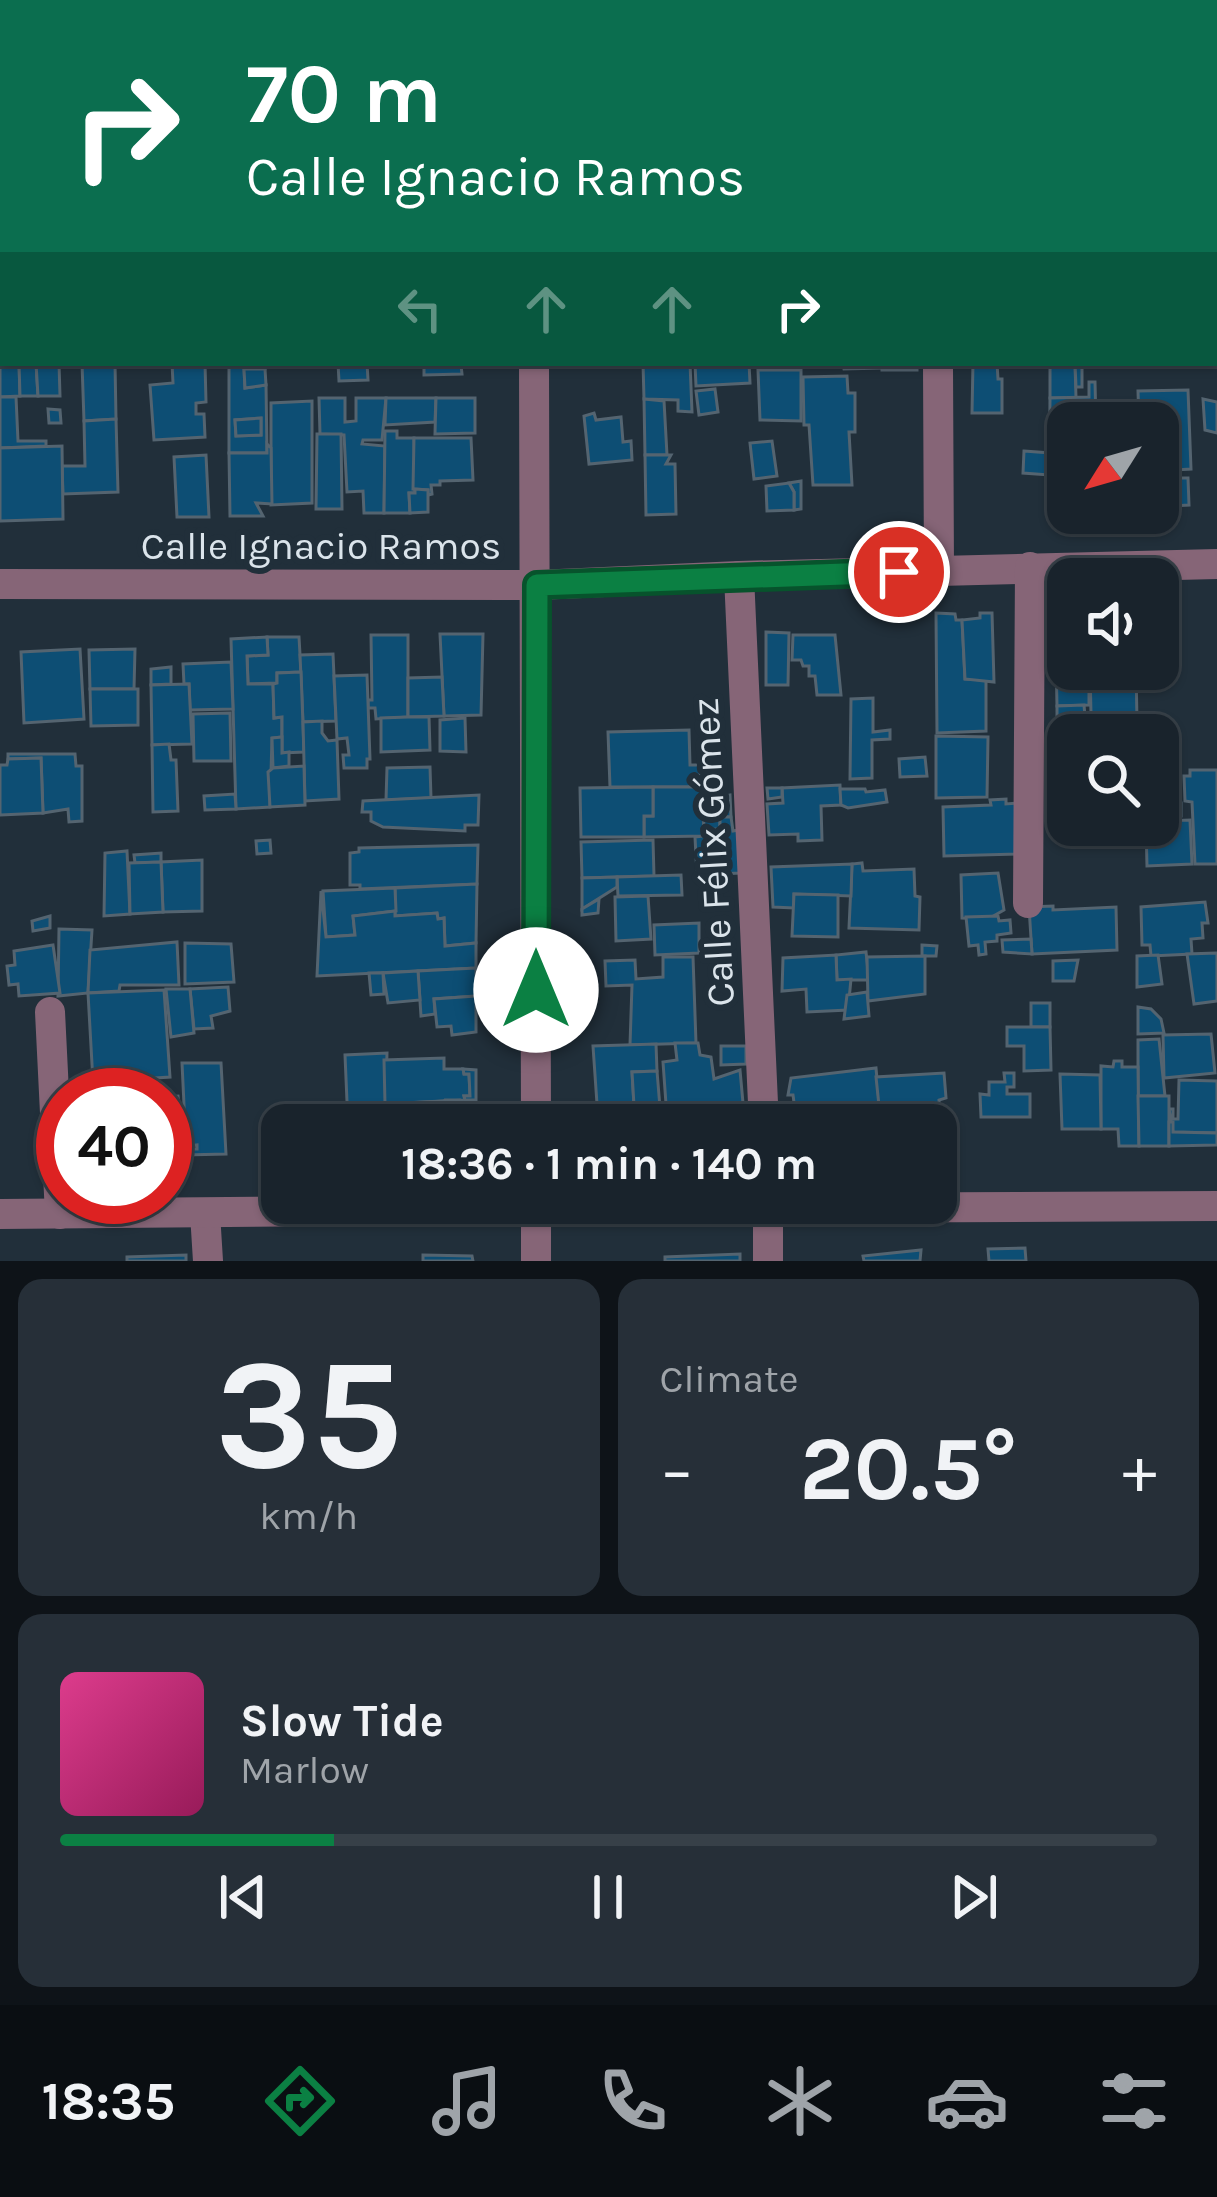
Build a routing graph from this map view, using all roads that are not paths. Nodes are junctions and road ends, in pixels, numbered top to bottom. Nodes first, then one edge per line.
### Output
1 (534, 366) edge
2 (938, 366) edge
3 (1217, 564) edge
4 (1030, 567) junction
5 (939, 571) junction
6 (739, 575) junction
7 (0, 584) edge
8 (537, 585) junction
9 (1028, 903) dead end
10 (50, 1012) dead end
11 (53, 1068) edge
12 (536, 1104) edge
13 (763, 1104) edge
14 (957, 1204) edge
15 (1217, 1205) edge
16 (261, 1212) edge
17 (192, 1213) edge
18 (206, 1213) junction
19 (0, 1214) edge
20 (36, 1214) edge
21 (536, 1224) edge
22 (768, 1224) edge
23 (208, 1261) edge
24 (536, 1261) edge
25 (769, 1261) edge

1 - 8 street
2 - 5 street
3 - 4 street, Calle Ignacio Ramos
4 - 5 street, Calle Ignacio Ramos
4 - 9 street
5 - 6 street, Calle Ignacio Ramos
6 - 8 street, Calle Ignacio Ramos
6 - 13 street, Calle Félix Gómez
7 - 8 street, Calle Ignacio Ramos
8 - 12 street
10 - 11 street
14 - 15 street
16 - 18 street
17 - 18 street
18 - 23 street
19 - 20 street
21 - 24 street
22 - 25 street

